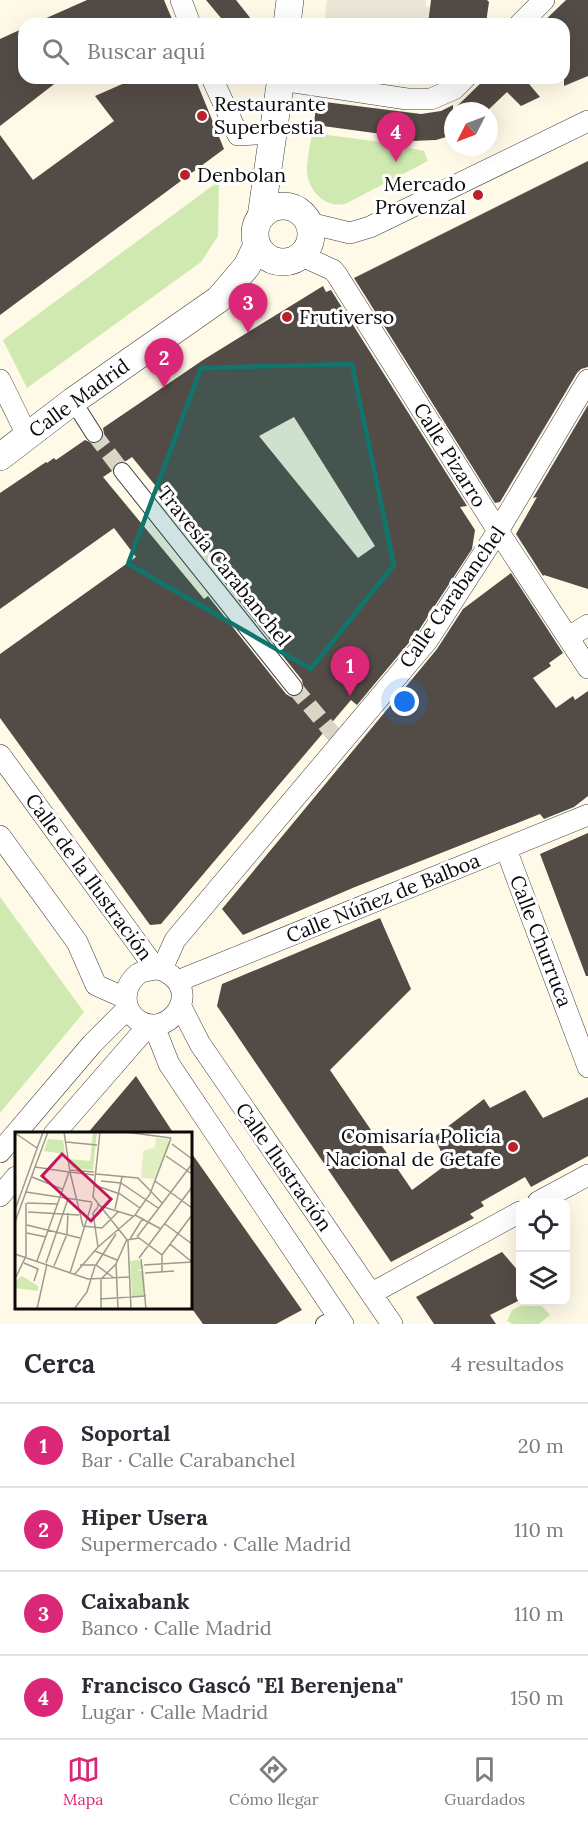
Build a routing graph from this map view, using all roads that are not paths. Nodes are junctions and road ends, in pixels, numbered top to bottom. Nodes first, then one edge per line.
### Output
1 (181, 0) edge
2 (290, 0) edge
3 (544, 0) edge
4 (188, 18) edge
5 (288, 18) edge
6 (526, 18) edge
7 (215, 84) edge
8 (280, 84) edge
9 (312, 84) edge
10 (459, 84) edge
11 (588, 121) edge
12 (273, 133) junction
13 (269, 169) junction
14 (287, 206) junction
15 (261, 217) junction
16 (309, 223) junction
17 (257, 245) junction
18 (290, 259) junction
19 (219, 298) junction
20 (0, 380) edge
21 (588, 380) edge
22 (74, 401) junction
23 (94, 434) tunnel mouth
24 (27, 435) junction
25 (0, 457) edge
26 (122, 471) tunnel mouth
27 (498, 531) junction
28 (588, 625) edge
29 (568, 637) junction
30 (588, 668) edge
31 (294, 687) tunnel mouth
32 (0, 755) edge
33 (588, 815) edge
34 (0, 836) edge
35 (506, 849) junction
36 (165, 973) junction
37 (126, 1004) junction
38 (181, 1007) junction
39 (151, 1026) junction
40 (588, 1067) edge
41 (17, 1132) edge
42 (56, 1132) edge
43 (15, 1134) edge
44 (0, 1152) edge
45 (588, 1175) edge
46 (15, 1178) edge
47 (0, 1196) edge
48 (547, 1198) edge
49 (516, 1214) edge
50 (372, 1293) junction
51 (335, 1322) edge
52 (392, 1324) edge

1 - 4 street
2 - 5 street
3 - 6 street
7 - 12 street
8 - 12 street
9 - 10 street
11 - 16 street
12 - 13 street
13 - 14 street
13 - 15 street
14 - 15 street
14 - 16 street
15 - 17 street
16 - 18 street
17 - 18 street
17 - 19 street, Calle Madrid
18 - 19 street, Calle Madrid
18 - 27 street, Calle Pizarro
19 - 22 street, Calle Madrid
20 - 24 street
21 - 27 street, Calle Carabanchel
22 - 23 street
22 - 24 street, Calle Madrid
24 - 25 street, Calle Madrid
26 - 31 street, Travesía Carabanchel
27 - 29 street, Calle Pizarro
27 - 36 street, Calle Carabanchel
28 - 29 street
29 - 30 street, Calle Pizarro
32 - 36 street, Calle de la Ilustración
33 - 35 street, Calle Núñez de Balboa
34 - 37 street
35 - 36 street, Calle Núñez de Balboa
35 - 40 street, Calle Churruca
36 - 37 street
36 - 38 street
37 - 39 street
37 - 41 street
38 - 39 street
38 - 50 street, Calle Ilustración
39 - 42 street
39 - 51 street, Calle Ilustración
43 - 44 street
45 - 48 street
46 - 47 street
49 - 50 street
50 - 52 street, Calle Ilustración

